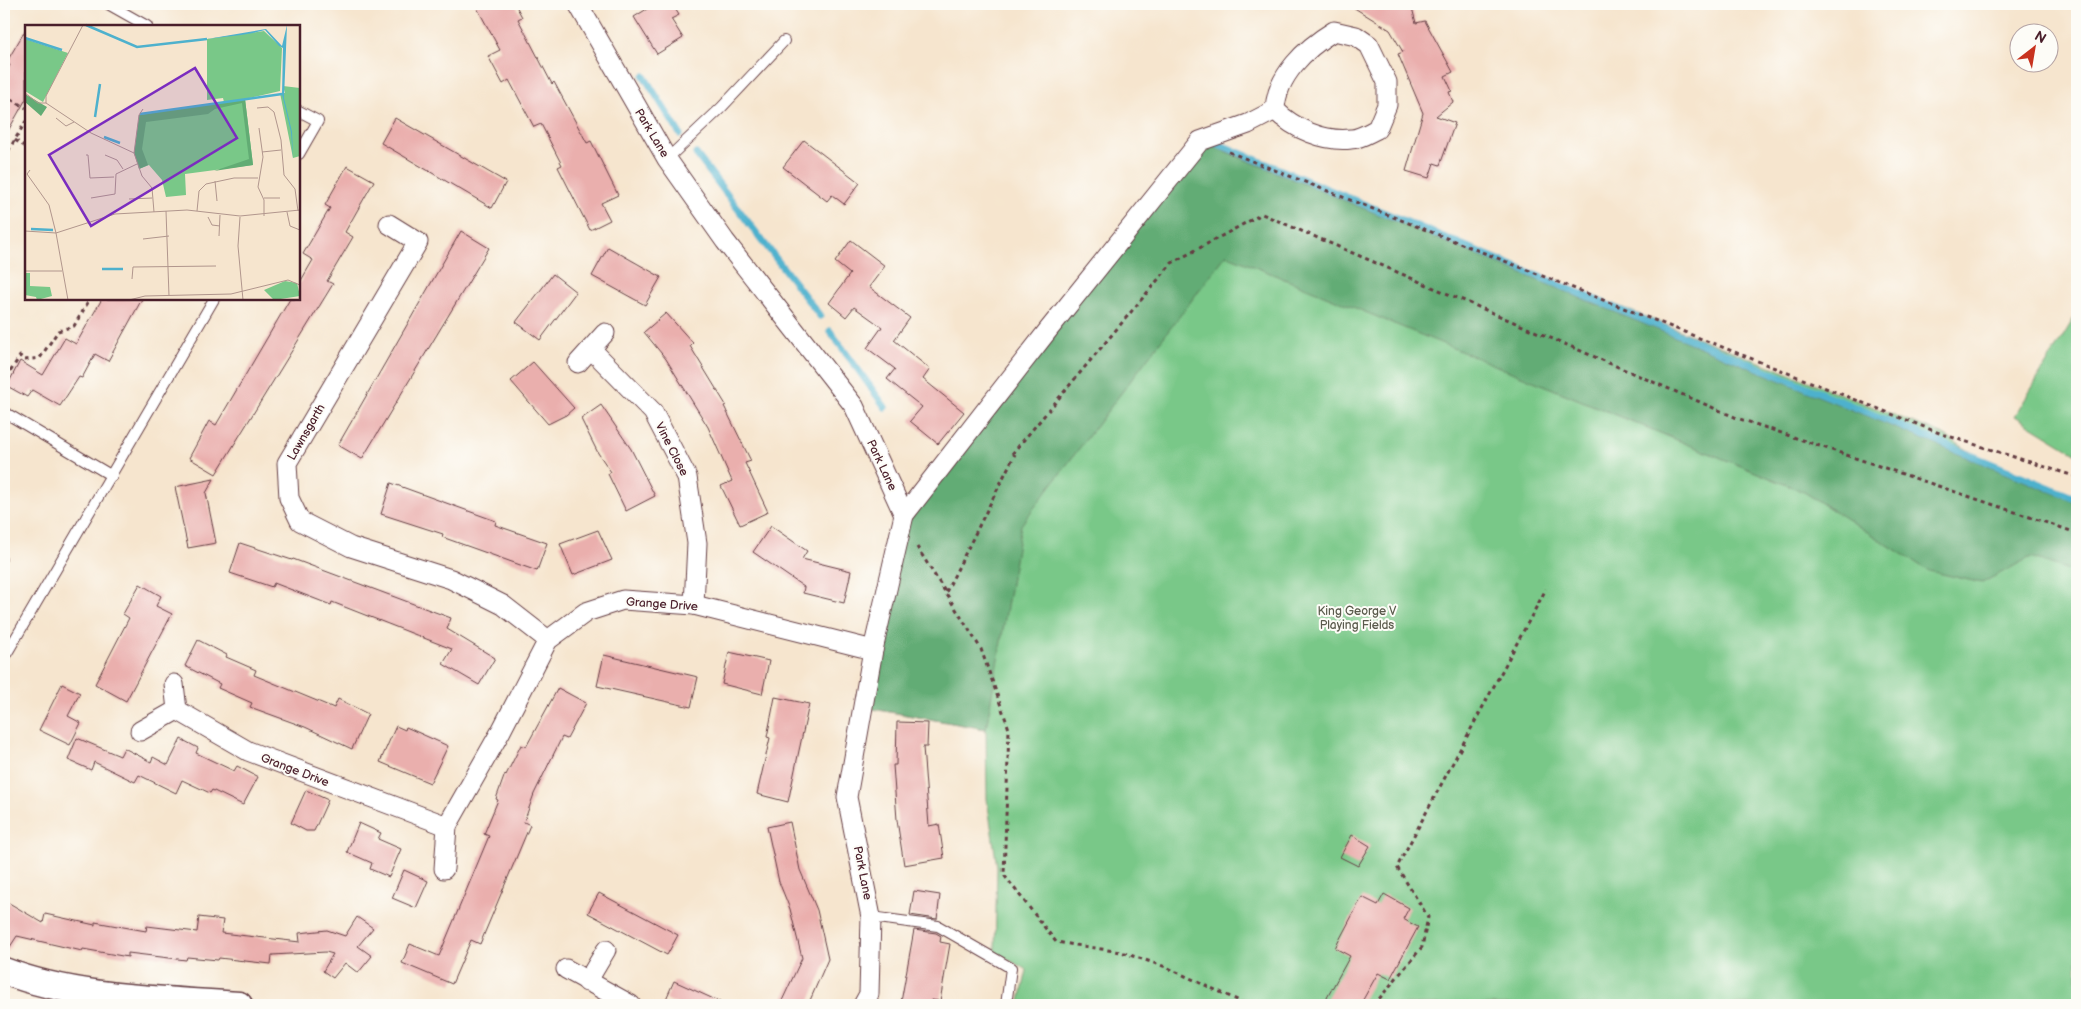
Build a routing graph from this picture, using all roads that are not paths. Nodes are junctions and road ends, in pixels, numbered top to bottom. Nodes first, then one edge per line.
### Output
1 (108, 4) edge
2 (578, 4) edge
3 (146, 25) edge
4 (784, 41) dead end
5 (1275, 110) junction
6 (300, 112) edge
7 (300, 152) edge
8 (667, 159) junction
9 (389, 224) dead end
10 (213, 300) edge
11 (605, 333) dead end
12 (591, 349) junction
13 (578, 364) dead end
14 (4, 412) edge
15 (112, 476) junction
16 (903, 519) junction
17 (694, 605) junction
18 (548, 640) junction
19 (872, 650) junction
20 (4, 658) edge
21 (174, 684) dead end
22 (177, 710) junction
23 (140, 731) dead end
24 (447, 826) junction
25 (444, 869) dead end
26 (871, 917) junction
27 (606, 950) dead end
28 (566, 969) dead end
29 (4, 971) edge
30 (587, 982) junction
31 (239, 1005) edge
32 (631, 1005) edge
33 (864, 1005) edge
34 (1006, 1005) edge

1 - 3 lane
2 - 8 street, Park Lane
4 - 8 lane
5 - 5 street
5 - 16 street
6 - 7 lane
8 - 16 street, Park Lane
9 - 18 street, Lawnsgarth
10 - 15 lane
11 - 12 street
12 - 13 street
12 - 17 street, Vine Close
14 - 15 lane
15 - 20 lane
16 - 19 street, Park Lane
17 - 18 street, Grange Drive
17 - 19 street, Grange Drive
18 - 24 street, Grange Drive
19 - 26 street, Park Lane
21 - 22 street
22 - 23 street
22 - 24 street, Grange Drive
24 - 25 street, Grange Drive
26 - 33 street, Park Lane
26 - 34 lane
27 - 30 street
28 - 30 street
29 - 31 street
30 - 32 street

